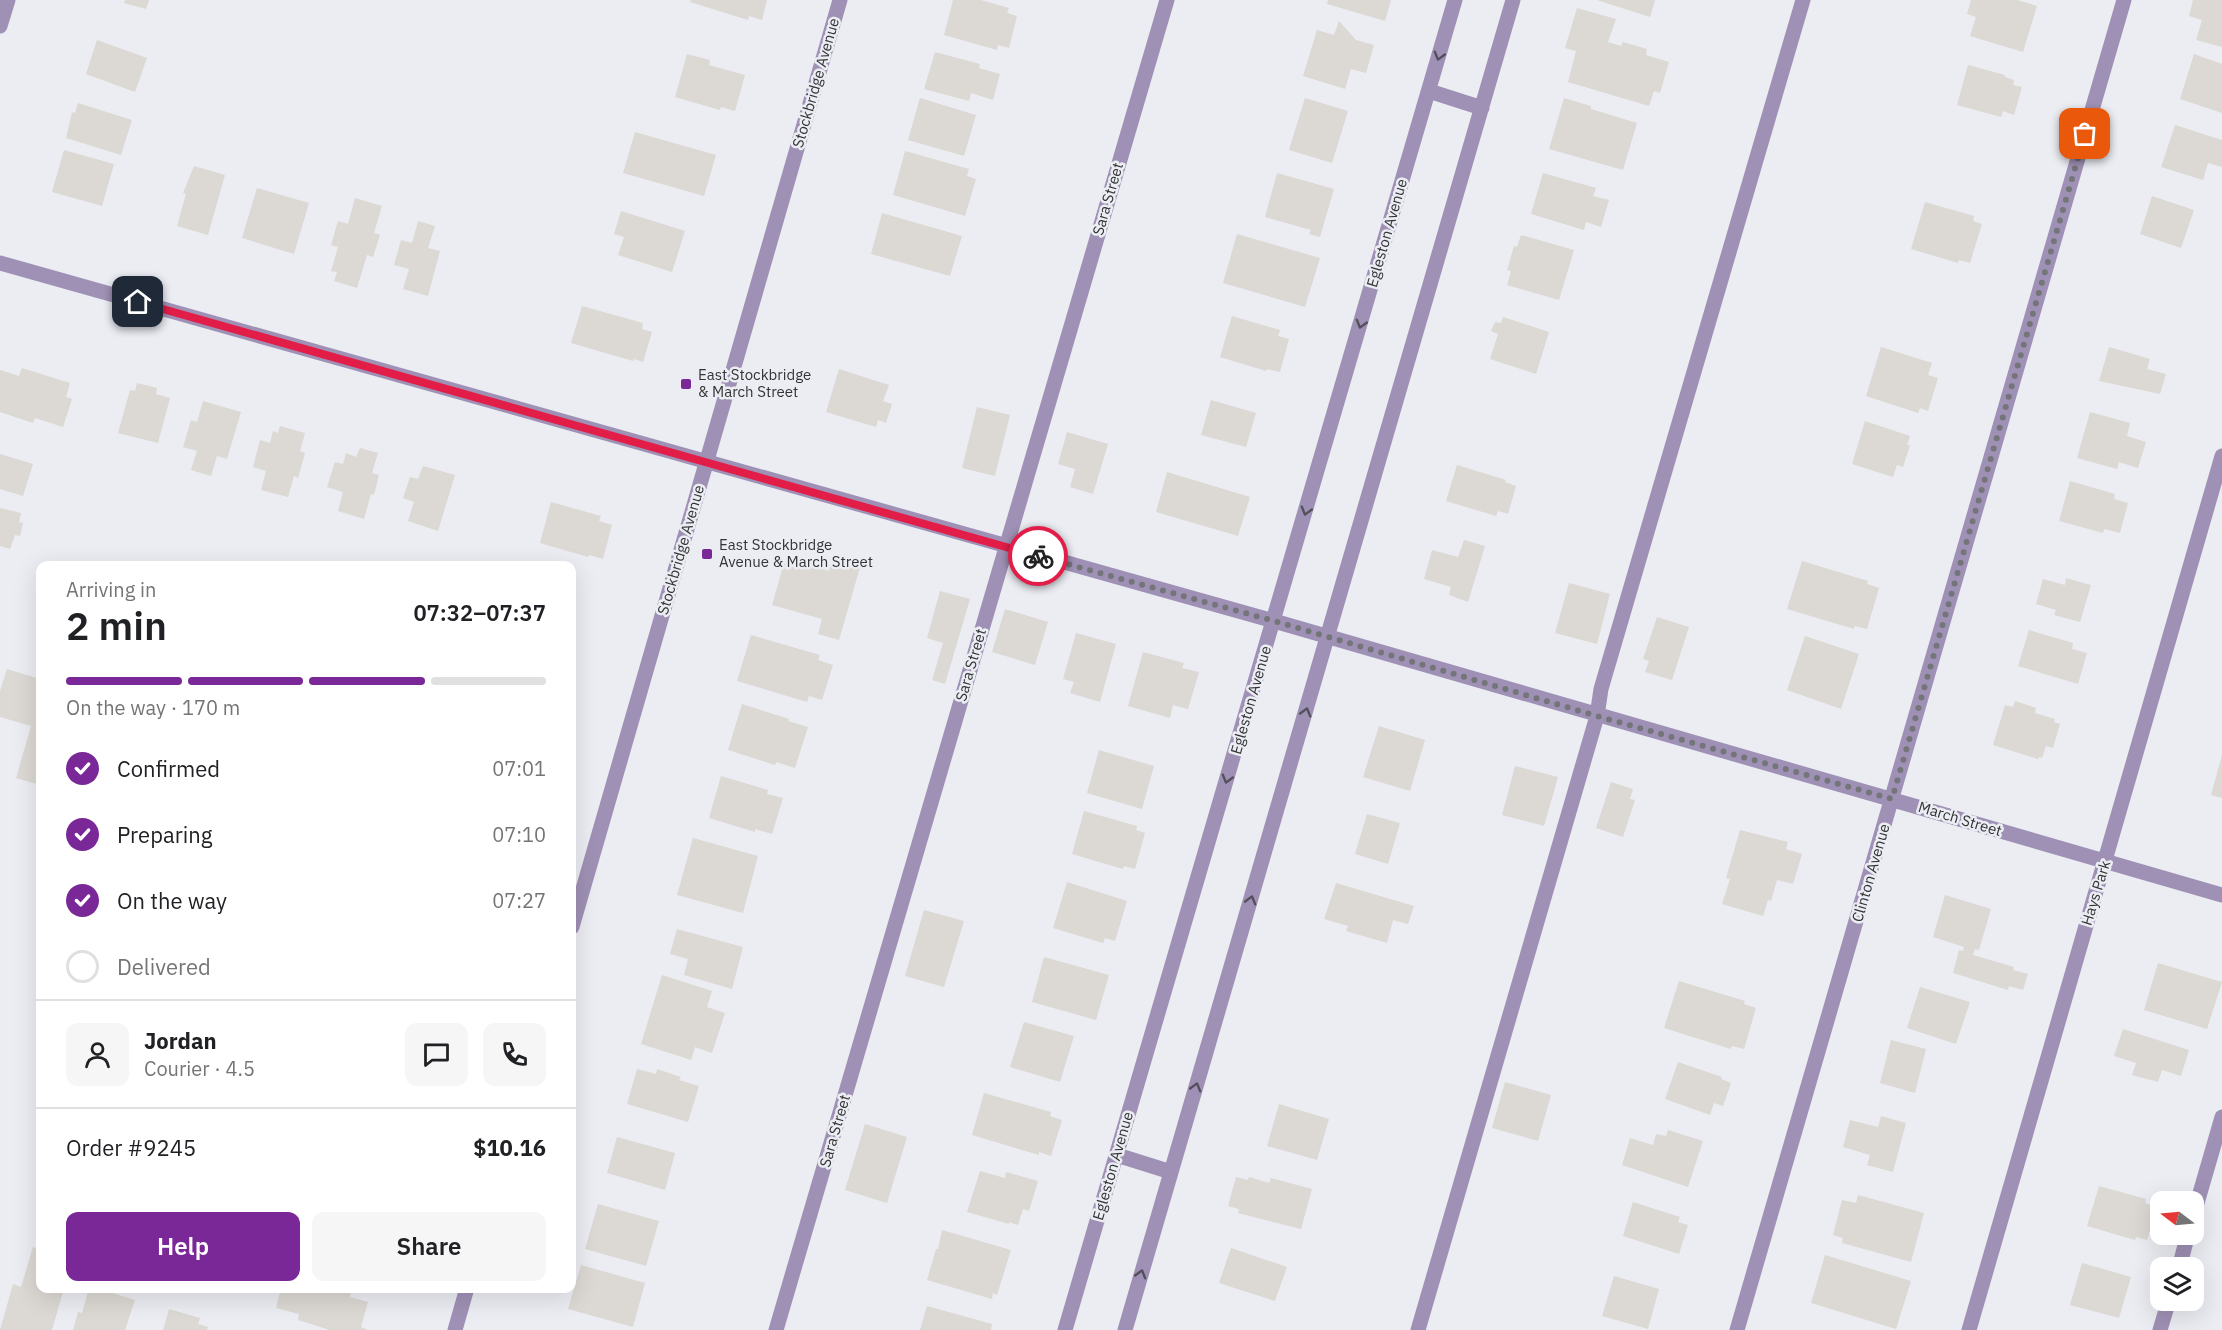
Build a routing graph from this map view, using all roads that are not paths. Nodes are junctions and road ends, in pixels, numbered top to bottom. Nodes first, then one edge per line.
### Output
1 (8, 0) edge
2 (840, 0) edge
3 (1167, 0) edge
4 (1455, 0) edge
5 (1513, 0) edge
6 (1803, 0) edge
7 (2124, 0) edge
8 (0, 26) edge
9 (1429, 91) junction
10 (1482, 108) junction
11 (0, 263) edge
12 (2222, 456) edge
13 (707, 461) junction
14 (1005, 547) junction
15 (1274, 621) junction
16 (1328, 637) junction
17 (1597, 716) junction
18 (1892, 799) junction
19 (2105, 863) junction
20 (2222, 895) edge
21 (576, 913) edge
22 (2222, 1117) edge
23 (1117, 1155) junction
24 (1171, 1172) junction
25 (2201, 1191) edge
26 (466, 1293) edge
27 (2166, 1311) edge
28 (455, 1330) edge
29 (776, 1330) edge
30 (1065, 1330) edge
31 (1125, 1330) edge
32 (1418, 1330) edge
33 (1737, 1330) edge
34 (1969, 1330) edge
35 (2160, 1330) edge

1 - 8 street
2 - 13 street, Stockbridge Avenue
3 - 14 street, Sara Street
4 -> 9 street, Egleston Avenue
5 - 10 street
6 - 17 street
7 - 18 street, Clinton Avenue
9 - 10 street
9 -> 15 street, Egleston Avenue
10 - 16 street
11 - 13 street, March Street
12 - 19 street, Hays Park
13 - 14 street, March Street
13 - 21 street, Stockbridge Avenue
14 - 15 street, March Street
14 - 29 street, Sara Street
15 - 16 street, March Street
15 -> 23 street, Egleston Avenue
16 - 17 street, March Street
24 -> 16 street
17 - 18 street, March Street
17 - 32 street
18 - 19 street, March Street
18 - 33 street, Clinton Avenue
19 - 20 street, March Street
19 - 34 street, Hays Park
22 - 25 street
23 - 24 street
23 - 30 street, Egleston Avenue
31 -> 24 street
26 - 28 street
27 - 35 street

